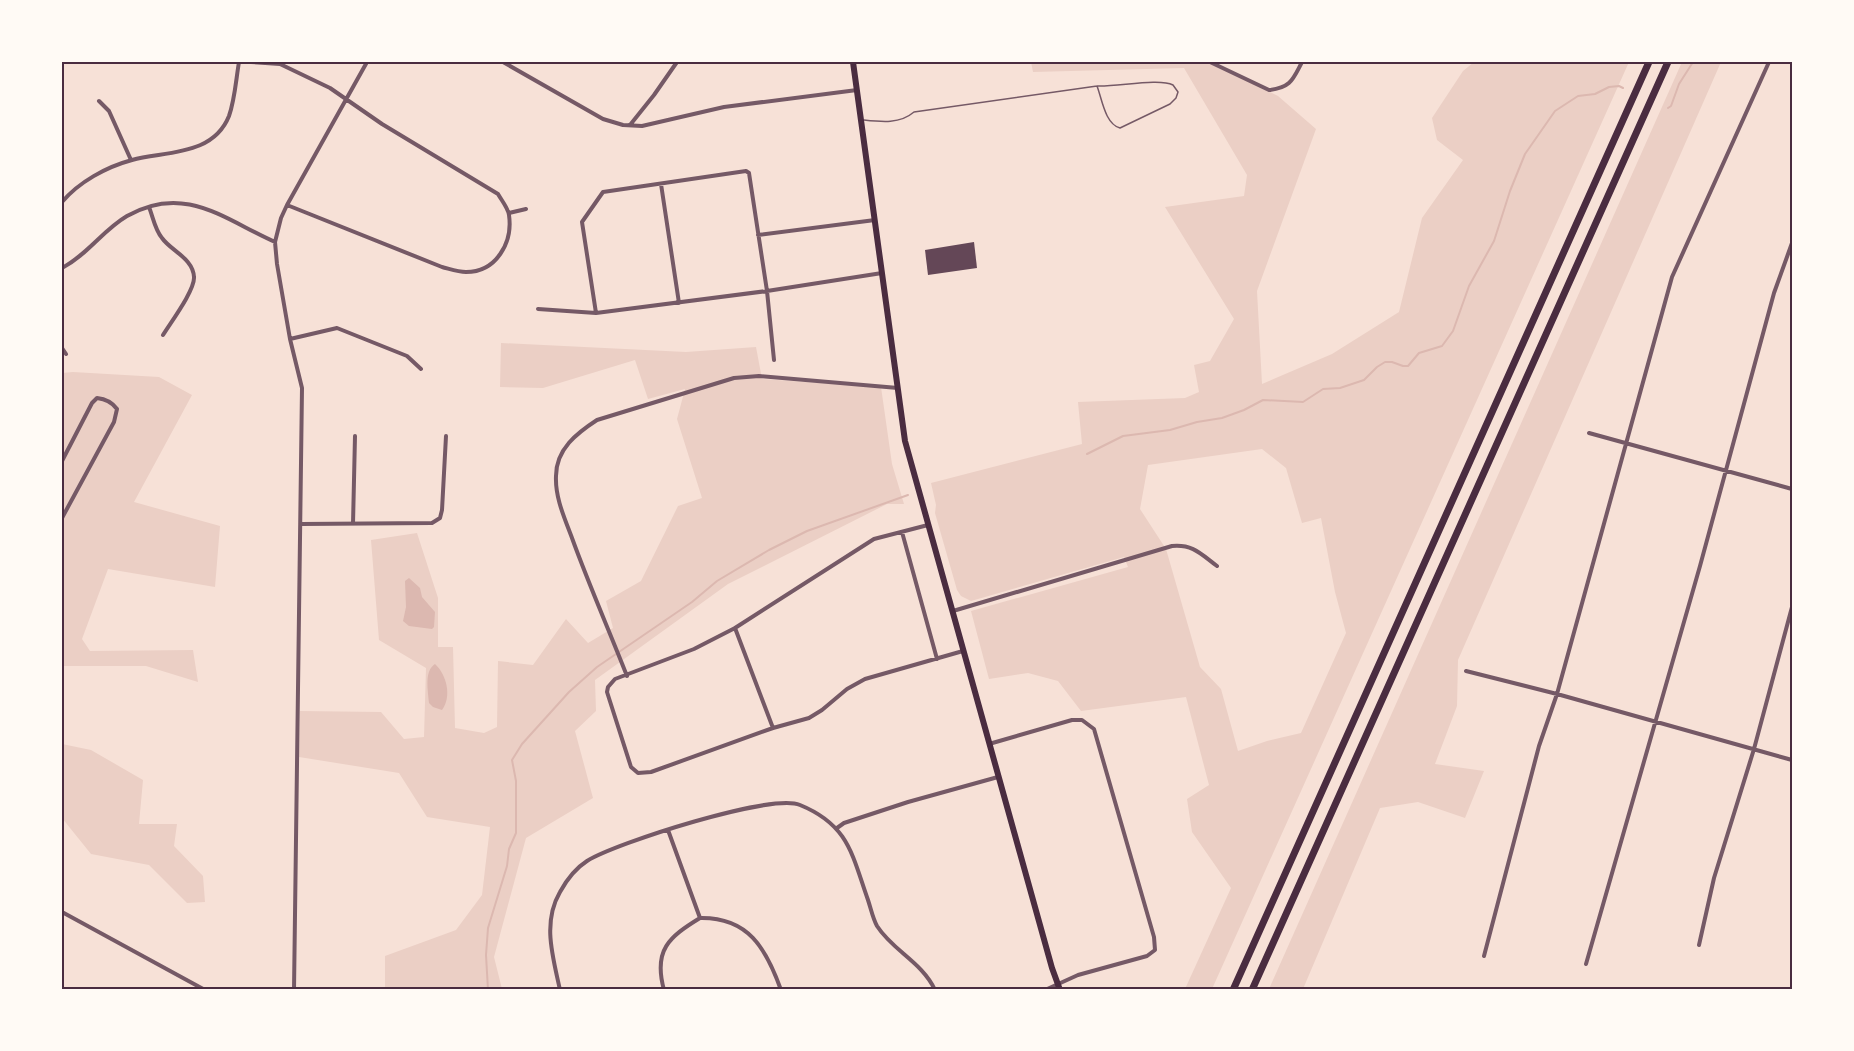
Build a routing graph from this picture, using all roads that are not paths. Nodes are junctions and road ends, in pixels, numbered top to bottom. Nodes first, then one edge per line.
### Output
1 (239, 62) edge
2 (251, 62) edge
3 (367, 62) edge
4 (504, 62) edge
5 (677, 62) edge
6 (853, 62) edge
7 (1210, 62) edge
8 (1302, 62) edge
9 (1649, 62) edge
10 (1668, 62) edge
11 (1769, 62) edge
12 (1097, 86) junction
13 (857, 90) junction
14 (346, 98) junction
15 (99, 101) dead end
16 (861, 119) junction
17 (629, 125) junction
18 (131, 160) junction
19 (661, 184) junction
20 (62, 202) edge
21 (287, 206) junction
22 (149, 207) junction
23 (526, 209) dead end
24 (509, 213) junction
25 (875, 220) junction
26 (758, 235) junction
27 (275, 242) junction
28 (1792, 243) edge
29 (62, 268) edge
30 (882, 273) junction
31 (767, 291) junction
32 (679, 303) junction
33 (538, 309) dead end
34 (596, 313) junction
35 (163, 334) dead end
36 (290, 339) junction
37 (62, 348) edge
38 (66, 354) dead end
39 (774, 360) dead end
40 (421, 369) dead end
41 (898, 388) junction
42 (1589, 433) dead end
43 (355, 436) dead end
44 (446, 436) dead end
45 (1627, 444) junction
46 (62, 461) edge
47 (1725, 470) junction
48 (1792, 489) edge
49 (62, 518) edge
50 (301, 524) junction
51 (353, 524) junction
52 (928, 525) junction
53 (902, 532) junction
54 (1217, 566) dead end
55 (1792, 607) edge
56 (952, 611) junction
57 (735, 628) junction
58 (963, 651) junction
59 (937, 659) junction
60 (1466, 671) dead end
61 (627, 676) junction
62 (1557, 694) junction
63 (1655, 721) junction
64 (773, 728) junction
65 (989, 744) junction
66 (1754, 749) junction
67 (1792, 760) edge
68 (998, 777) junction
69 (837, 828) junction
70 (668, 830) junction
71 (62, 912) edge
72 (700, 918) junction
73 (1700, 945) dead end
74 (1484, 956) dead end
75 (1586, 964) dead end
76 (1059, 986) edge
77 (205, 990) edge
78 (294, 990) edge
79 (560, 990) edge
80 (664, 990) edge
81 (781, 990) edge
82 (935, 990) edge
83 (1045, 990) edge
84 (1233, 990) edge
85 (1252, 990) edge

1 - 18 street
2 - 14 street
3 - 14 street
4 - 17 street
5 - 17 street
6 - 13 main road
7 - 8 street
9 - 84 highway
10 - 85 highway
11 - 45 street
12 - 12 lane
12 - 16 lane
13 - 16 main road
13 - 17 street
14 - 21 street
14 - 24 street
15 - 18 street
16 - 25 main road
18 - 20 street
19 - 26 street
19 - 32 street
19 - 34 street
21 - 24 street
21 - 27 street
22 - 27 street
22 - 29 street
22 - 35 street
23 - 24 street
25 - 26 street
25 - 30 main road
26 - 31 street
27 - 36 street
28 - 47 street
30 - 31 street
30 - 41 main road
31 - 32 street
31 - 39 street
32 - 34 street
33 - 34 street
36 - 40 street
36 - 50 street
37 - 38 street
41 - 52 main road
41 - 61 street
42 - 45 street
43 - 51 street
44 - 51 street
45 - 47 street
45 - 62 street
46 - 49 street
47 - 48 street
47 - 63 street
50 - 51 street
50 - 78 street
52 - 53 street
52 - 56 main road
53 - 57 street
53 - 59 street
54 - 56 street
55 - 66 street
56 - 58 main road
57 - 61 street
57 - 64 street
58 - 59 street
58 - 65 main road
59 - 64 street
60 - 62 street
61 - 64 street
62 - 63 street
62 - 74 street
63 - 66 street
63 - 75 street
65 - 68 main road
65 - 76 street
66 - 67 street
66 - 73 street
68 - 69 street
68 - 76 main road
69 - 70 street
69 - 82 street
70 - 72 street
70 - 79 street
71 - 77 street
72 - 80 street
72 - 81 street
76 - 83 street

